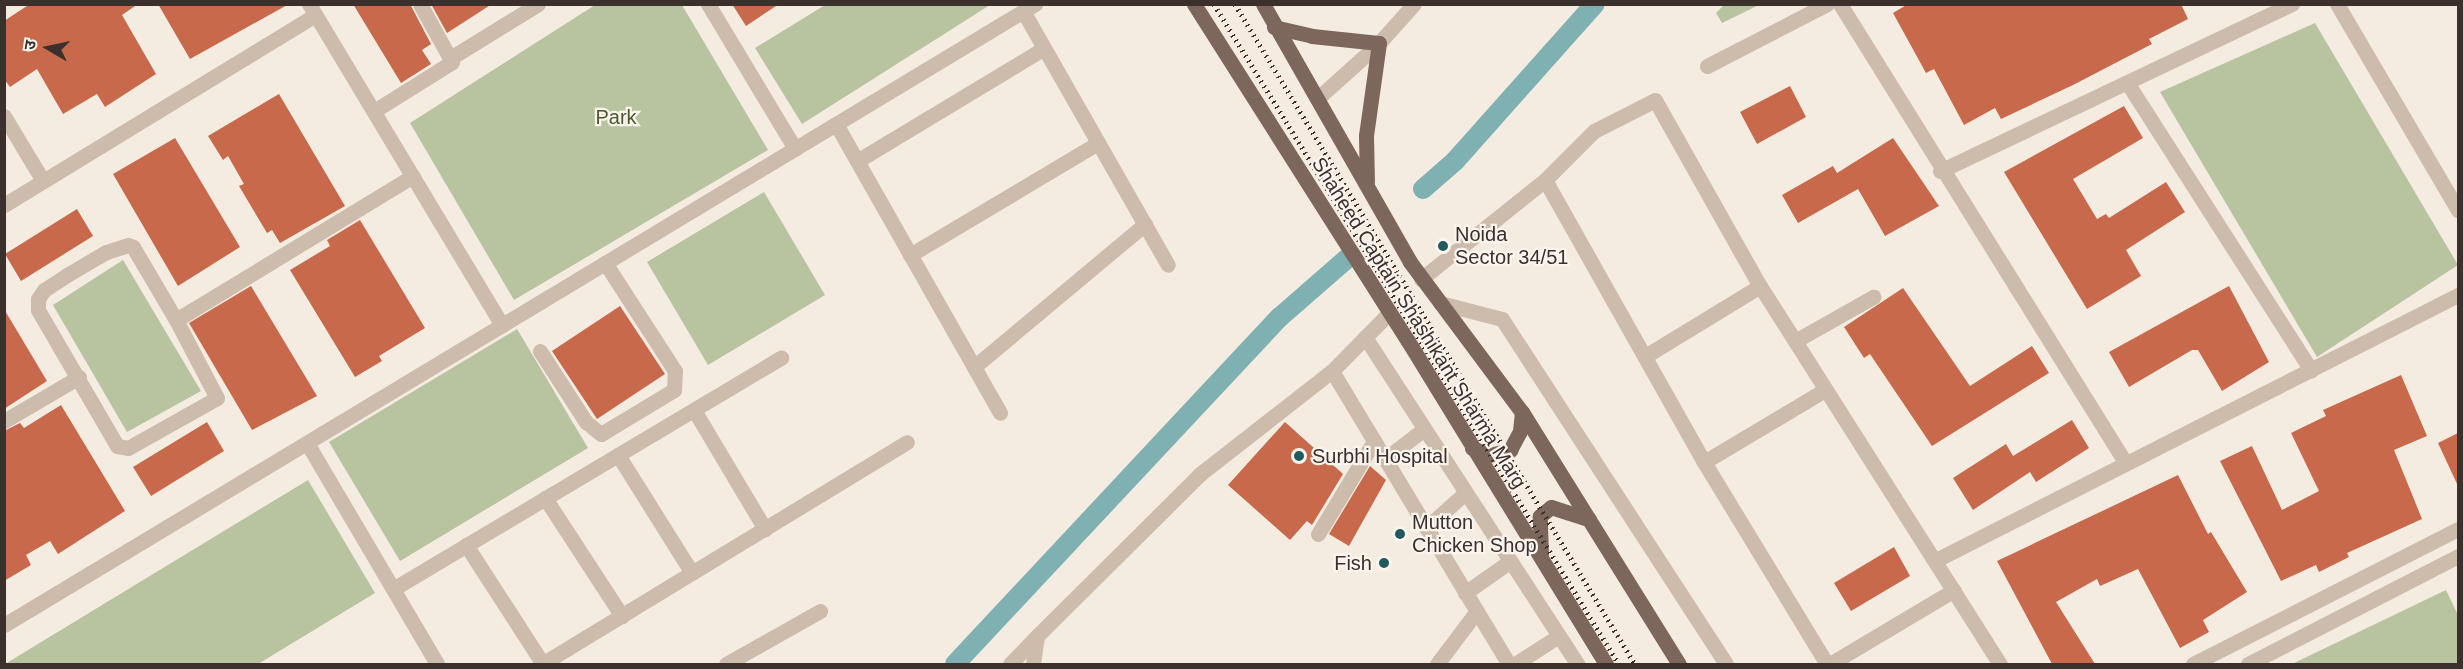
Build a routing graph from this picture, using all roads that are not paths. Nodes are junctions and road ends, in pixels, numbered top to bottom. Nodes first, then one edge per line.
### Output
1 (420, 4) edge
2 (538, 4) edge
3 (708, 4) edge
4 (1194, 4) edge
5 (1263, 4) edge
6 (1414, 4) edge
7 (1827, 4) edge
8 (1840, 4) edge
9 (2292, 4) edge
10 (2337, 4) edge
11 (1029, 8) edge
12 (312, 10) edge
13 (1274, 27) junction
14 (1379, 43) junction
15 (1044, 48) junction
16 (452, 59) junction
17 (1707, 66) dead end
18 (2128, 84) junction
19 (1318, 98) junction
20 (374, 111) junction
21 (4, 116) edge
22 (836, 124) junction
23 (1098, 143) junction
24 (795, 149) junction
25 (857, 161) junction
26 (1940, 171) junction
27 (413, 177) junction
28 (1545, 180) junction
29 (43, 181) junction
30 (1367, 183) junction
31 (4, 205) edge
32 (2458, 210) edge
33 (1145, 224) junction
34 (910, 255) junction
35 (605, 263) junction
36 (1168, 264) dead end
37 (1421, 279) junction
38 (1760, 286) junction
39 (2458, 294) edge
40 (1873, 297) dead end
41 (1440, 303) junction
42 (1388, 314) junction
43 (176, 320) junction
44 (502, 325) junction
45 (1365, 337) junction
46 (1795, 341) junction
47 (540, 351) dead end
48 (1647, 355) junction
49 (781, 358) dead end
50 (974, 368) junction
51 (2311, 369) junction
52 (1332, 371) junction
53 (79, 377) junction
54 (1825, 390) junction
55 (694, 410) junction
56 (1522, 412) junction
57 (1000, 413) dead end
58 (4, 420) edge
59 (1424, 429) junction
60 (1374, 441) junction
61 (907, 442) dead end
62 (307, 443) junction
63 (1472, 448) junction
64 (618, 455) junction
65 (1385, 459) junction
66 (1704, 462) junction
67 (2124, 462) junction
68 (1465, 494) junction
69 (545, 498) junction
70 (1589, 519) junction
71 (1426, 528) junction
72 (765, 529) junction
73 (2458, 529) edge
74 (1318, 534) dead end
75 (466, 545) junction
76 (2458, 556) edge
77 (1542, 560) junction
78 (1936, 560) junction
79 (1509, 562) junction
80 (692, 573) junction
81 (393, 589) junction
82 (1954, 590) junction
83 (1465, 593) junction
84 (820, 611) dead end
85 (1477, 611) junction
86 (622, 616) junction
87 (4, 625) edge
88 (1037, 636) junction
89 (1557, 637) junction
90 (437, 664) edge
91 (543, 664) edge
92 (726, 664) edge
93 (1010, 664) edge
94 (1033, 664) edge
95 (1437, 664) edge
96 (1509, 664) edge
97 (1515, 664) edge
98 (1577, 664) edge
99 (1606, 664) edge
100 (1679, 664) edge
101 (1726, 664) edge
102 (1829, 664) edge
103 (2000, 664) edge
104 (2193, 664) edge
105 (2248, 664) edge

1 - 16 street
2 - 16 street
3 - 24 street
4 - 42 main road, Shaheed Captain Shashikant Sharma Marg
5 - 13 main road, Shaheed Captain Shashikant Sharma Marg
6 - 14 street
7 - 17 street
8 - 26 street
9 - 18 street
10 - 32 street
11 - 15 street
11 - 22 street
12 - 20 street
12 - 29 street
13 - 14 main road
13 - 19 main road, Shaheed Captain Shashikant Sharma Marg
14 - 19 street
14 - 30 main road
15 - 23 street
15 - 25 street
16 - 20 street
18 - 26 street
18 - 51 street
19 - 30 main road, Shaheed Captain Shashikant Sharma Marg
20 - 27 street
21 - 29 street
22 - 24 street
22 - 25 street
23 - 33 street
23 - 34 street
24 - 35 street
25 - 34 street
26 - 67 street
27 - 43 street
27 - 44 street
28 - 37 street
28 - 38 street
28 - 48 street
29 - 31 street
30 - 37 main road, Shaheed Captain Shashikant Sharma Marg
33 - 36 street
33 - 50 street
34 - 50 street
35 - 44 street
35 - 47 street
37 - 41 main road, Shaheed Captain Shashikant Sharma Marg
38 - 46 street
38 - 48 street
39 - 51 street
40 - 46 street
41 - 56 main road, Shaheed Captain Shashikant Sharma Marg
41 - 101 street
42 - 45 street
42 - 63 main road, Shaheed Captain Shashikant Sharma Marg
43 - 53 street
43 - 53 street
44 - 62 street
45 - 52 street
45 - 59 street
46 - 54 street
48 - 66 street
49 - 55 street
50 - 57 street
51 - 67 street
52 - 60 street
52 - 88 street
53 - 58 street
54 - 66 street
54 - 78 street
55 - 64 street
55 - 72 street
56 - 63 main road
56 - 70 main road, Shaheed Captain Shashikant Sharma Marg
59 - 65 street
59 - 68 street
60 - 65 street
60 - 74 street
61 - 72 street
62 - 81 street
62 - 87 street
63 - 77 main road, Shaheed Captain Shashikant Sharma Marg
64 - 69 street
64 - 80 street
65 - 71 street
66 - 102 street
67 - 78 street
68 - 71 street
68 - 79 street
69 - 75 street
69 - 86 street
70 - 77 main road
70 - 100 main road, Shaheed Captain Shashikant Sharma Marg
71 - 83 street
72 - 80 street
73 - 104 street
75 - 81 street
75 - 91 street
76 - 105 street
77 - 99 main road, Shaheed Captain Shashikant Sharma Marg
78 - 82 street
79 - 83 street
79 - 89 street
80 - 86 street
81 - 90 street
82 - 102 street
82 - 103 street
83 - 85 street
84 - 92 street
85 - 95 street
85 - 96 street
86 - 91 street
88 - 93 street
88 - 94 street
89 - 97 street
89 - 98 street

